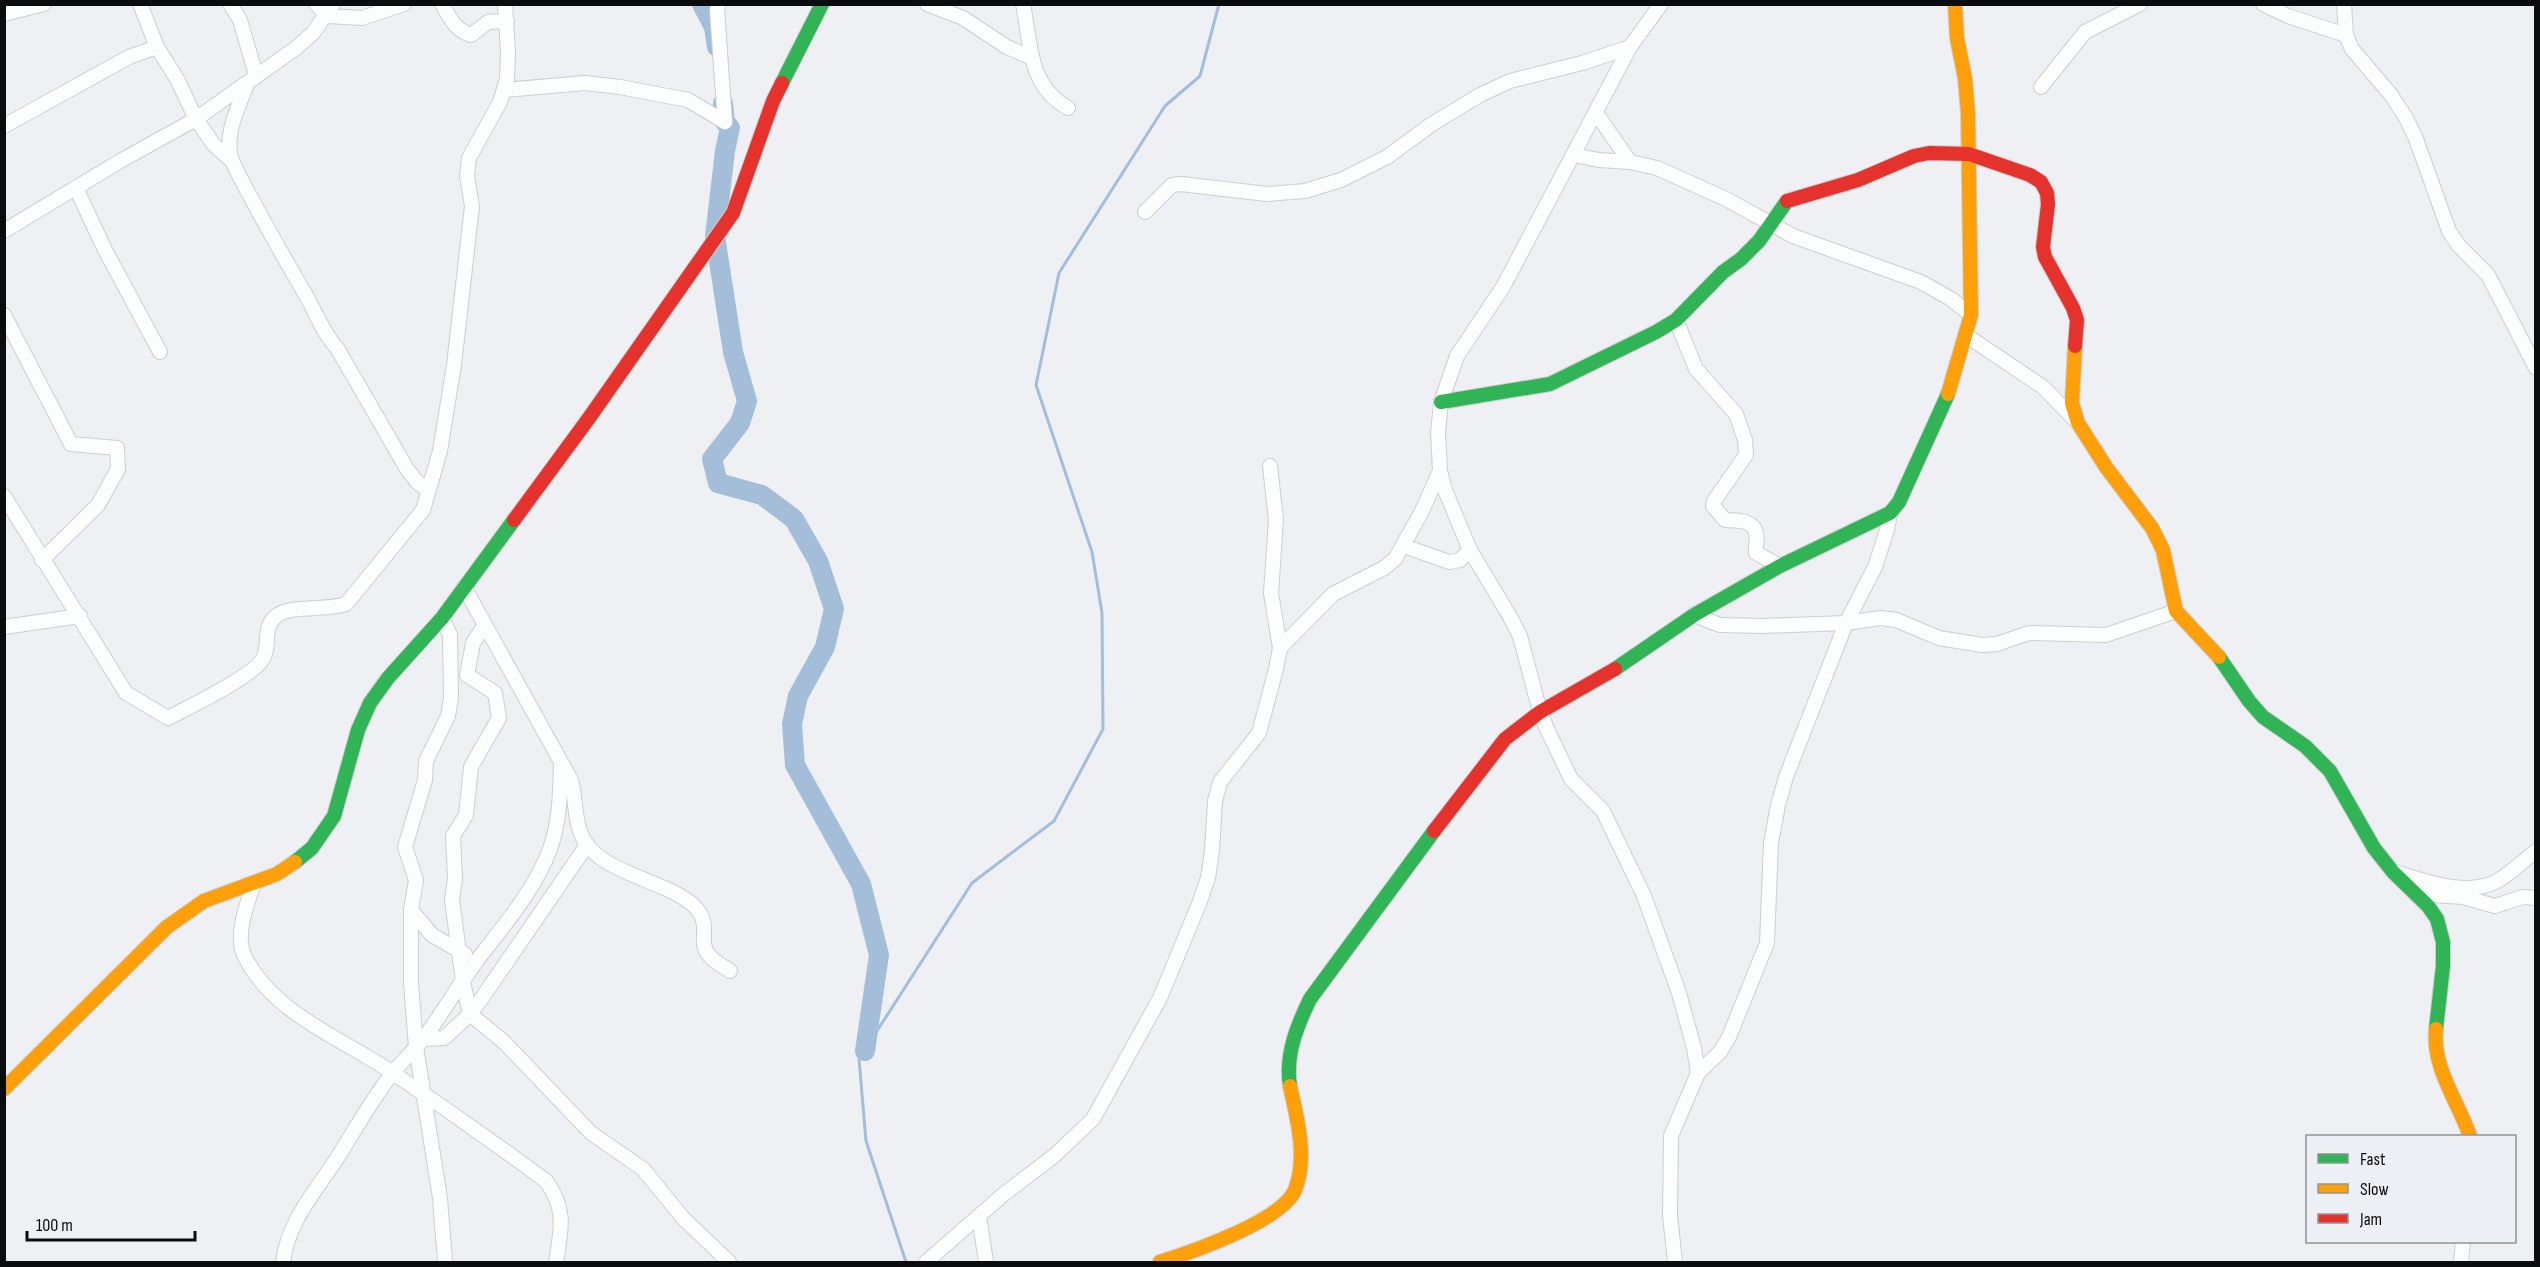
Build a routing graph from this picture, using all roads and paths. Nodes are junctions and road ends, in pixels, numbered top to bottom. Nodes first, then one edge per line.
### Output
1 (44, 4) edge
2 (140, 4) edge
3 (230, 4) edge
4 (316, 4) edge
5 (404, 4) edge
6 (442, 4) edge
7 (505, 4) edge
8 (719, 4) edge
9 (822, 4) edge
10 (927, 4) edge
11 (1023, 4) edge
12 (1661, 4) edge
13 (1955, 4) edge
14 (2140, 4) edge
15 (2263, 4) edge
16 (2344, 4) edge
17 (330, 10) edge
18 (4, 14) edge
19 (507, 21) junction
20 (2346, 35) junction
21 (157, 46) junction
22 (1630, 47) junction
23 (1032, 58) junction
24 (252, 78) junction
25 (2041, 87) dead end
26 (504, 90) junction
27 (1068, 108) dead end
28 (1596, 113) junction
29 (196, 119) junction
30 (4, 126) edge
31 (1969, 154) junction
32 (1574, 155) junction
33 (232, 161) junction
34 (1630, 162) junction
35 (76, 188) junction
36 (1145, 212) dead end
37 (1772, 223) junction
38 (4, 231) edge
39 (4, 315) edge
40 (1971, 315) junction
41 (1676, 321) junction
42 (1967, 336) junction
43 (160, 352) dead end
44 (2535, 368) edge
45 (1442, 402) junction
46 (2078, 423) junction
47 (1270, 466) dead end
48 (1440, 471) junction
49 (428, 490) junction
50 (4, 496) edge
51 (1890, 513) junction
52 (1404, 546) junction
53 (1470, 550) junction
54 (42, 560) junction
55 (1780, 566) junction
56 (464, 587) junction
57 (2176, 611) junction
58 (1694, 615) junction
59 (80, 616) junction
60 (442, 618) junction
61 (1846, 623) junction
62 (485, 625) junction
63 (4, 627) edge
64 (1281, 648) junction
65 (1540, 712) junction
66 (561, 764) junction
67 (587, 845) junction
68 (2535, 851) edge
69 (2393, 872) junction
70 (254, 884) junction
71 (2418, 894) junction
72 (2535, 898) edge
73 (411, 910) junction
74 (460, 951) junction
75 (477, 962) junction
76 (730, 971) dead end
77 (463, 982) junction
78 (470, 1014) junction
79 (420, 1043) junction
80 (393, 1072) junction
81 (1698, 1073) junction
82 (4, 1089) edge
83 (423, 1095) junction
84 (2469, 1135) edge
85 (979, 1216) junction
86 (2463, 1243) edge
87 (283, 1263) edge
88 (445, 1263) edge
89 (556, 1263) edge
90 (729, 1263) edge
91 (926, 1263) edge
92 (986, 1263) edge
93 (1160, 1263) edge
94 (1675, 1263) edge
95 (2461, 1263) edge

1 - 18 street
2 - 21 street
3 - 24 street
4 - 17 street
5 - 17 street
6 - 19 street
7 - 19 street
8 - 26 street
9 - 56 street
10 - 23 street
11 - 23 street
12 - 22 street
13 - 31 street
14 - 25 street
15 - 20 street
16 - 20 street
17 - 24 street
19 - 26 street
20 - 44 street
21 - 29 street
21 - 30 street
22 - 28 street
22 - 36 street
23 - 27 street
24 - 29 street
24 - 33 street
26 - 49 street
28 - 32 street
28 - 34 street
29 - 33 street
29 - 35 street
31 - 37 street
31 - 40 street
31 - 46 street
32 - 34 street
32 - 45 street
33 - 49 street
34 - 37 street
35 - 38 street
35 - 43 street
37 - 40 street
37 - 41 street
39 - 54 street
40 - 42 street
41 - 45 street
41 - 55 street
42 - 46 street
42 - 51 street
45 - 48 street
46 - 57 street
47 - 64 street
48 - 52 street
48 - 53 street
49 - 59 street
50 - 54 street
51 - 55 street
51 - 61 street
52 - 53 street
52 - 64 street
53 - 65 street
54 - 59 street
55 - 58 street
56 - 60 street
56 - 62 street
57 - 61 street
57 - 69 street
58 - 61 street
58 - 65 street
59 - 63 street
60 - 70 street
60 - 73 street
61 - 81 street
62 - 66 street
62 - 74 street
64 - 85 street
65 - 81 street
65 - 93 street
66 - 67 street
66 - 75 street
67 - 76 street
67 - 78 street
68 - 69 street
69 - 71 street
70 - 80 street
70 - 82 street
71 - 72 street
71 - 84 street
73 - 74 street
73 - 79 street
74 - 75 street
74 - 77 street
75 - 77 street
77 - 78 street
77 - 79 street
78 - 79 street
78 - 90 street
79 - 80 street
79 - 83 street
80 - 83 street
80 - 87 street
81 - 94 street
83 - 88 street
83 - 89 street
85 - 91 street
85 - 92 street
86 - 95 street

